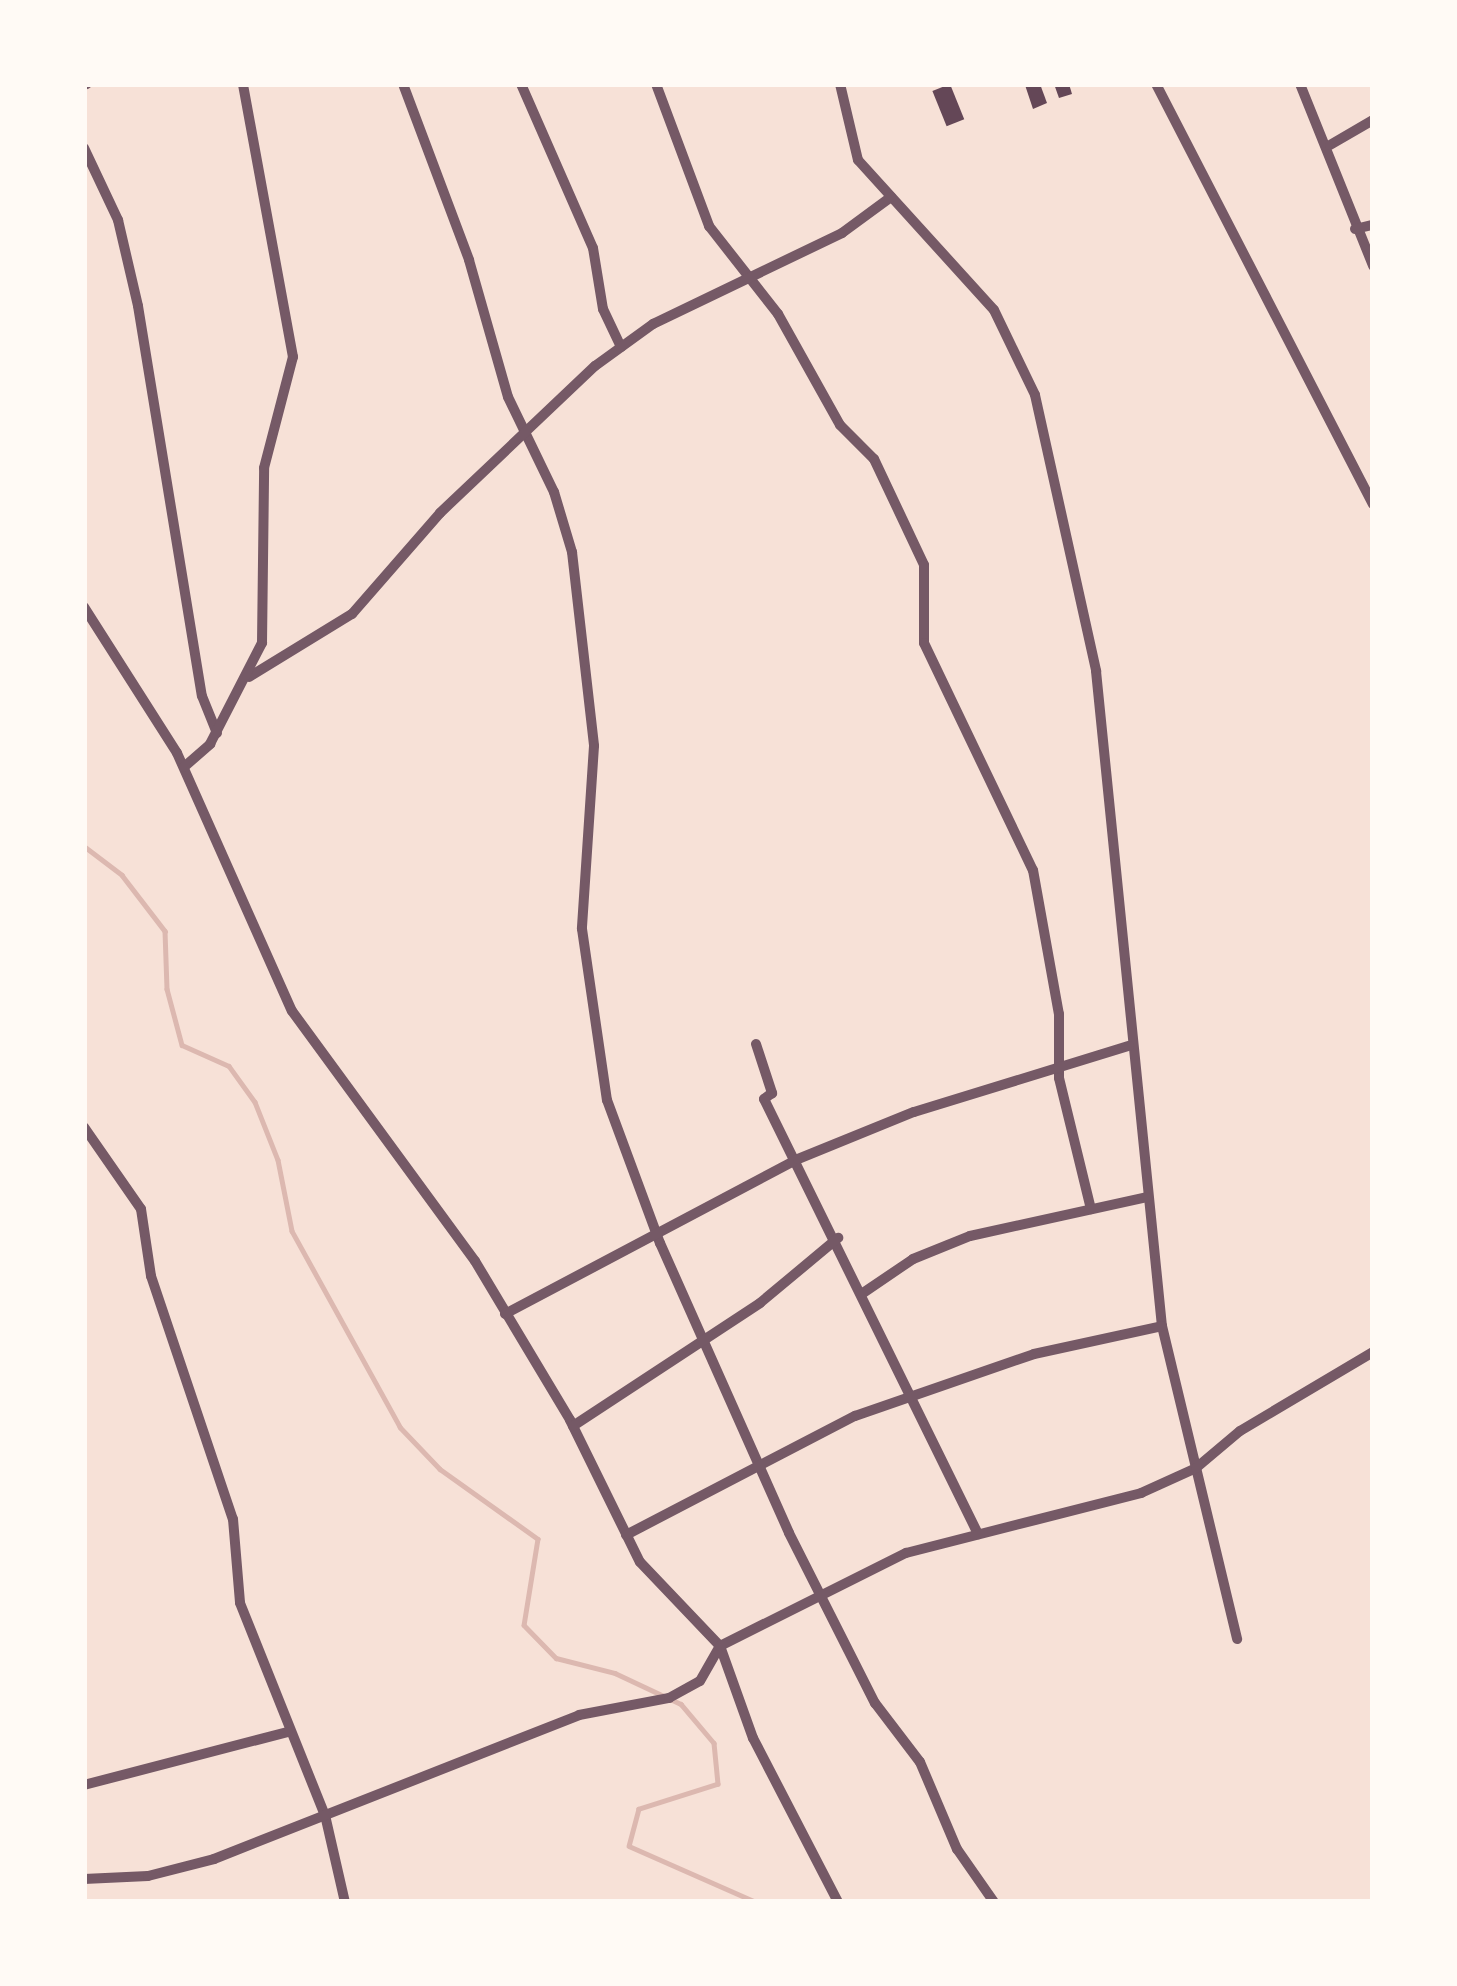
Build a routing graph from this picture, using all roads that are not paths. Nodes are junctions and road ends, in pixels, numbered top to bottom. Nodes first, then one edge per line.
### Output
1 (243, 84) edge
2 (403, 84) edge
3 (521, 84) edge
4 (656, 84) edge
5 (840, 84) edge
6 (1156, 84) edge
7 (1300, 84) edge
8 (1373, 120) edge
9 (1330, 145) junction
10 (84, 148) edge
11 (891, 196) junction
12 (1373, 225) edge
13 (1355, 229) junction
14 (1373, 266) edge
15 (749, 276) junction
16 (621, 347) junction
17 (526, 439) junction
18 (1373, 504) edge
19 (84, 607) edge
20 (249, 677) junction
21 (217, 733) junction
22 (184, 767) junction
23 (756, 1044) dead end
24 (1129, 1046) junction
25 (1059, 1070) junction
26 (84, 1127) edge
27 (798, 1159) junction
28 (1147, 1197) junction
29 (1091, 1209) junction
30 (658, 1237) junction
31 (838, 1238) junction
32 (863, 1294) junction
33 (505, 1314) junction
34 (1162, 1326) junction
35 (702, 1341) junction
36 (1373, 1352) edge
37 (906, 1397) junction
38 (573, 1426) junction
39 (763, 1464) junction
40 (1196, 1468) junction
41 (626, 1534) junction
42 (978, 1534) junction
43 (823, 1598) junction
44 (1237, 1639) dead end
45 (720, 1646) junction
46 (287, 1732) junction
47 (84, 1785) edge
48 (325, 1815) junction
49 (84, 1879) edge
50 (345, 1902) edge
51 (838, 1902) edge
52 (994, 1902) edge

1 - 20 street
2 - 17 street
3 - 16 street
4 - 15 street
5 - 11 street
6 - 18 street
7 - 9 street
8 - 9 street
9 - 13 street
10 - 21 street
11 - 15 street
11 - 24 street
12 - 13 street
13 - 14 street
15 - 16 street
15 - 25 street
16 - 17 street
17 - 20 street
17 - 30 street
19 - 22 street
20 - 21 street
21 - 22 street
22 - 33 street
23 - 27 street
24 - 25 street
24 - 28 street
25 - 27 street
25 - 29 street
26 - 46 street
27 - 30 street
27 - 31 street
28 - 29 street
28 - 34 street
29 - 32 street
30 - 33 street
30 - 35 street
31 - 32 street
31 - 35 street
32 - 37 street
33 - 38 street
34 - 37 street
34 - 40 street
35 - 38 street
35 - 39 street
36 - 40 street
37 - 39 street
37 - 42 street
38 - 41 street
39 - 41 street
39 - 43 street
40 - 42 street
40 - 44 street
41 - 45 street
42 - 43 street
43 - 45 street
43 - 52 street
45 - 48 street
45 - 51 street
46 - 47 street
46 - 48 street
48 - 49 street
48 - 50 street

